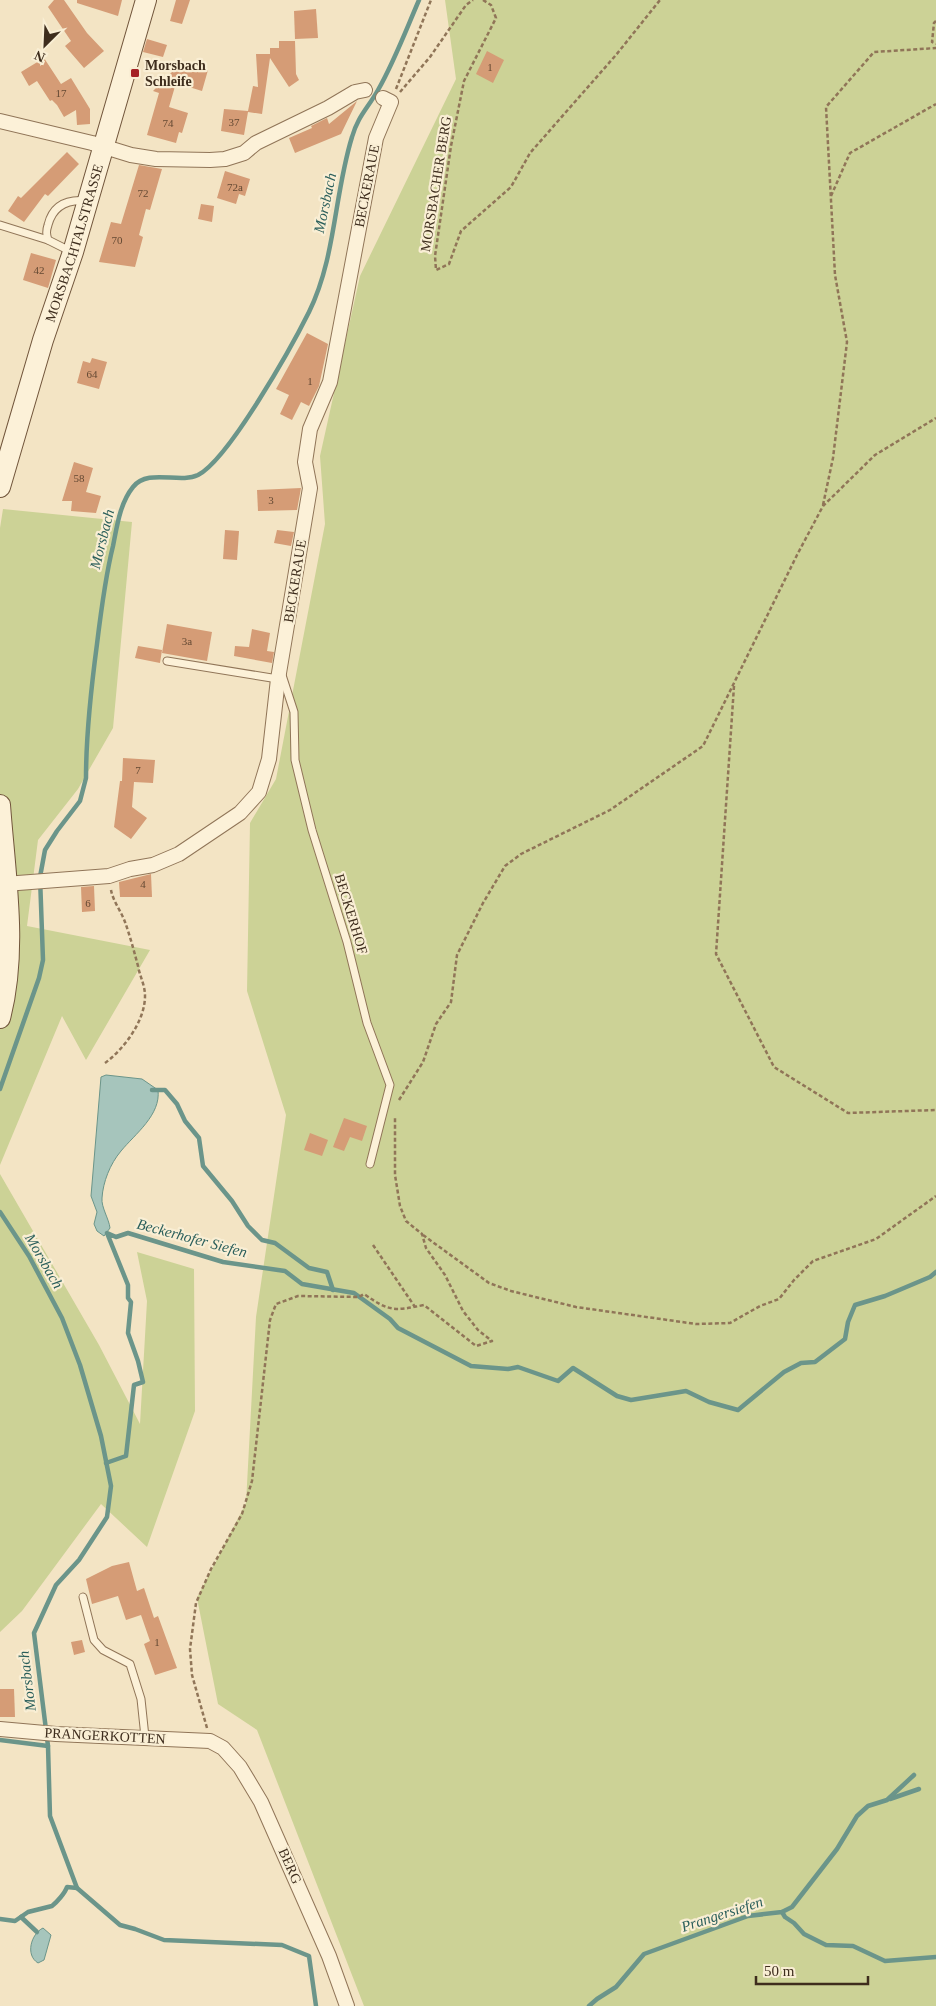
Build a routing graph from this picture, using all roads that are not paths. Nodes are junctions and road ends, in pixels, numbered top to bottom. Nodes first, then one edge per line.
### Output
1 (146, 0) edge
2 (365, 90) dead end
3 (387, 100) road end
4 (0, 121) edge
5 (102, 146) junction
6 (87, 201) junction
7 (0, 225) edge
8 (48, 240) junction
9 (73, 252) junction
10 (0, 486) edge
11 (167, 661) dead end
12 (279, 674) junction
13 (0, 805) edge
14 (5, 884) junction
15 (0, 1018) edge
16 (370, 1164) dead end
17 (83, 1597) dead end
18 (0, 1729) edge
19 (145, 1737) junction
20 (210, 1741) joint
21 (347, 2006) edge

1 - 5 main road, MORSBACHTALSTRASSE
2 - 5 street
3 - 12 street, BECKERAUE
4 - 5 street
5 - 6 main road, MORSBACHTALSTRASSE
6 - 8 lane
6 - 9 main road, MORSBACHTALSTRASSE
7 - 8 lane
8 - 9 lane
9 - 10 main road, MORSBACHTALSTRASSE
11 - 12 lane
12 - 14 street, BECKERAUE
12 - 16 lane, BECKERHOF
13 - 14 main road
14 - 15 main road
17 - 19 lane
18 - 19 street, PRANGERKOTTEN
19 - 20 street, PRANGERKOTTEN
20 - 21 street, BERG

